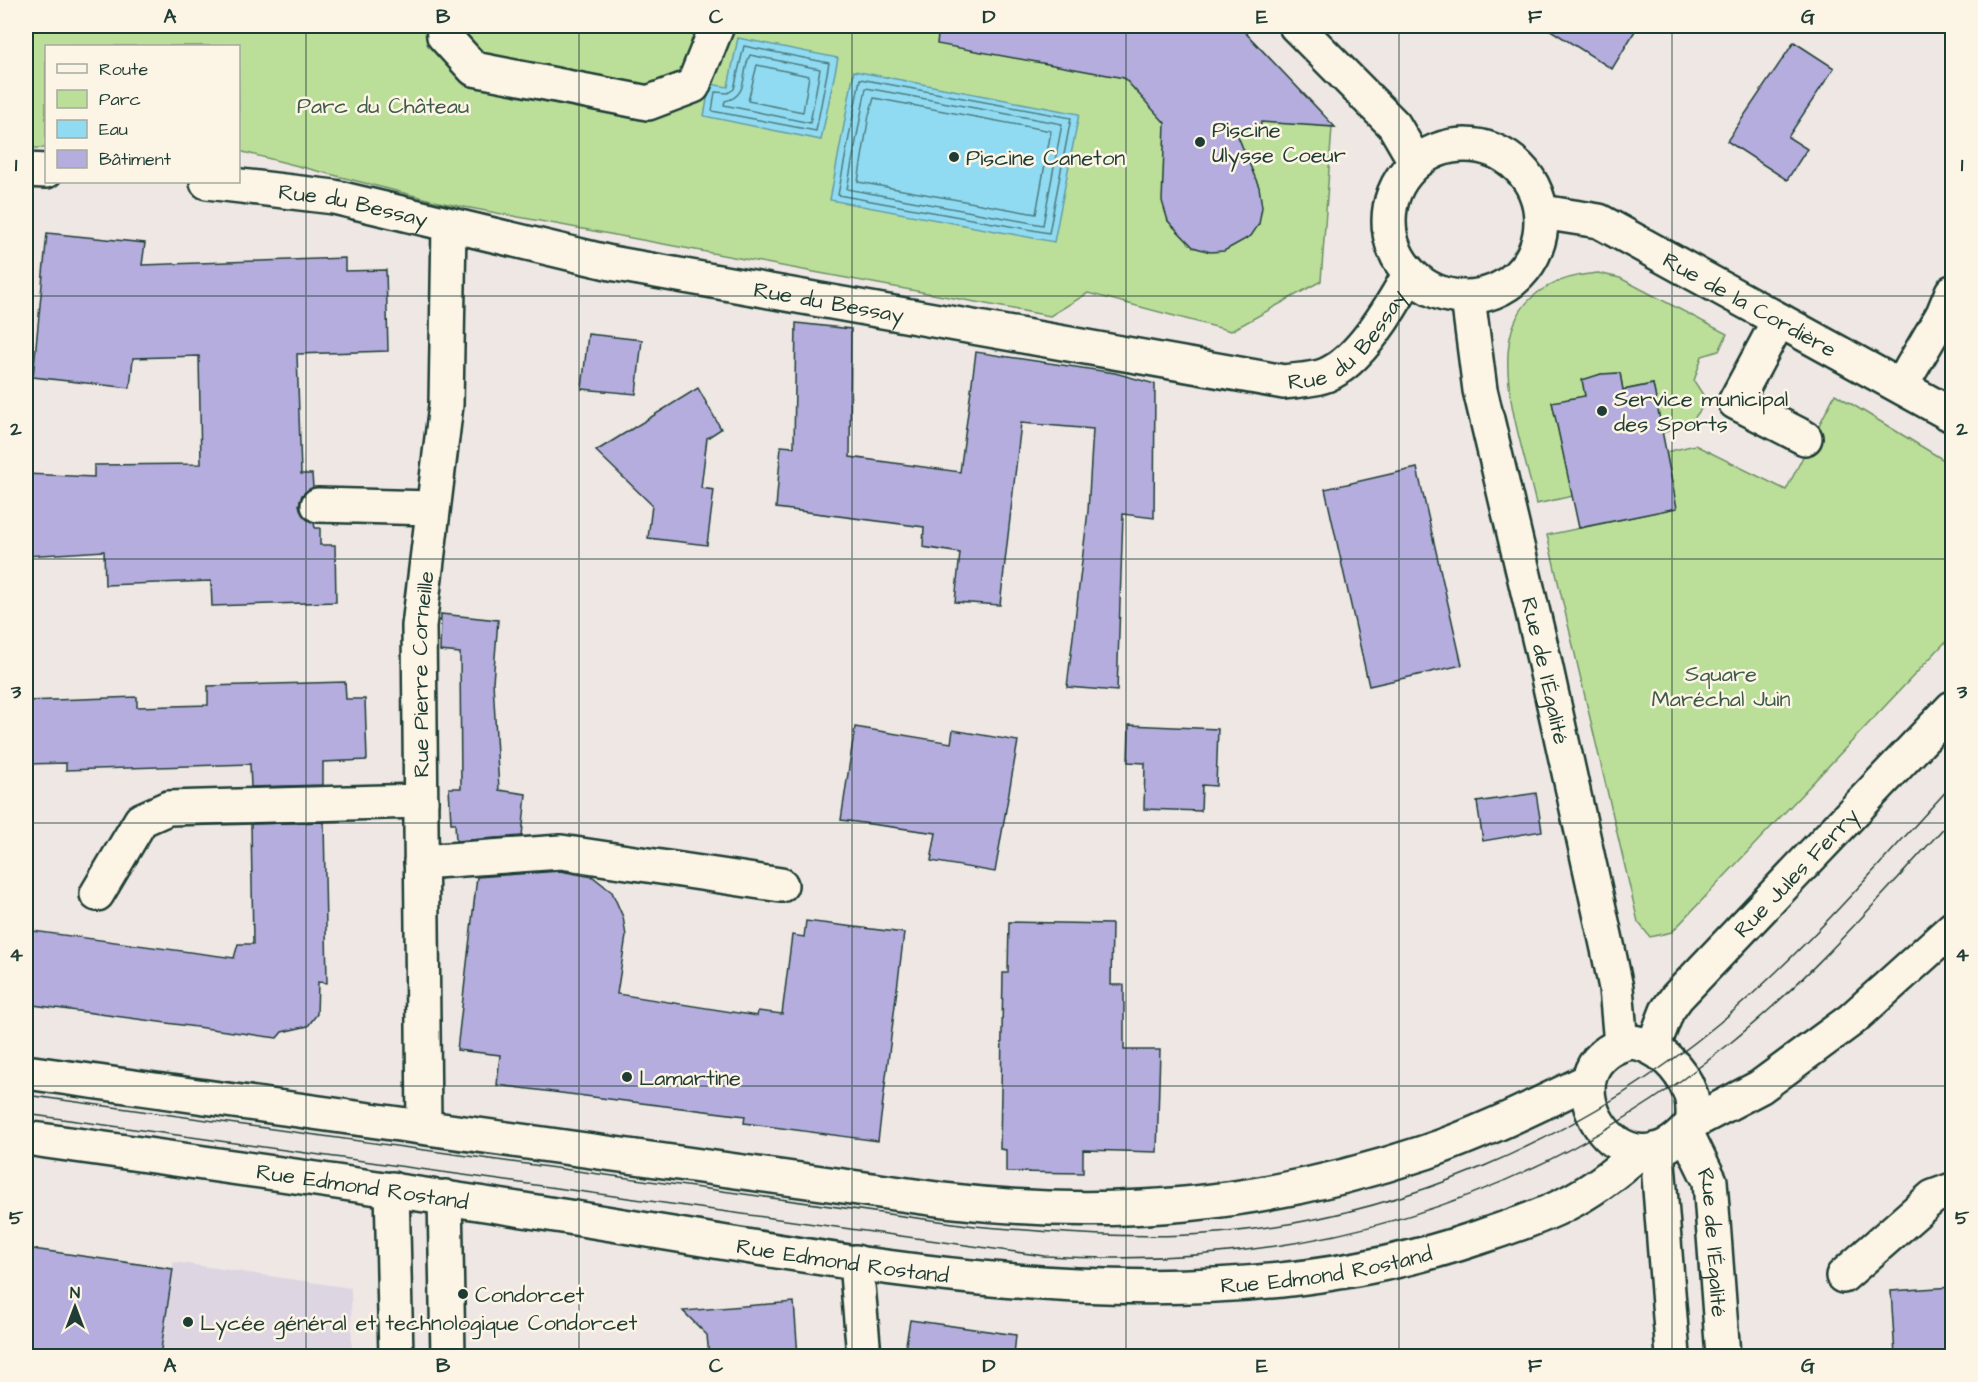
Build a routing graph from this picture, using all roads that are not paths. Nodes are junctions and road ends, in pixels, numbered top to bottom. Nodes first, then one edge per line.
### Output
1 (443, 26) edge
2 (717, 26) edge
3 (1296, 26) edge
4 (1415, 161) junction
5 (26, 170) edge
6 (45, 171) edge
7 (215, 183) edge
8 (1542, 212) junction
9 (450, 225) junction
10 (1409, 275) junction
11 (1953, 292) edge
12 (1468, 298) junction
13 (1779, 320) junction
14 (1901, 386) junction
15 (1953, 414) edge
16 (1805, 438) dead end
17 (318, 505) dead end
18 (432, 508) junction
19 (1953, 708) edge
20 (421, 801) junction
21 (421, 862) junction
22 (781, 885) dead end
23 (98, 894) dead end
24 (1953, 929) edge
25 (1621, 1044) junction
26 (1653, 1047) junction
27 (26, 1071) edge
28 (1588, 1081) junction
29 (424, 1126) junction
30 (1690, 1127) junction
31 (26, 1138) edge
32 (1648, 1151) junction
33 (392, 1189) junction
34 (1953, 1190) edge
35 (445, 1197) junction
36 (856, 1262) junction
37 (1843, 1276) dead end
38 (396, 1356) edge
39 (448, 1356) edge
40 (864, 1356) edge
41 (1673, 1356) edge
42 (1723, 1356) edge

1 - 2 street
3 - 4 street
4 - 8 street
4 - 10 street
5 - 6 street
7 - 9 street, Rue du Bessay
8 - 12 street
8 - 13 street, Rue de la Cordière
9 - 10 street, Rue du Bessay
9 - 18 street, Rue Pierre Corneille
10 - 12 street
11 - 14 street
12 - 25 street, Rue de l'Égalité
13 - 14 street, Rue de la Cordière
13 - 16 street
14 - 15 street, Rue de la Cordière
17 - 18 street
18 - 20 street, Rue Pierre Corneille
19 - 26 street, Rue Jules Ferry
20 - 21 street, Rue Pierre Corneille
20 - 23 street
21 - 22 street
21 - 29 street, Rue Pierre Corneille
24 - 30 street
25 - 26 street
25 - 28 street
26 - 30 street
27 - 29 street
28 - 29 street
28 - 32 street
30 - 32 street
30 - 42 street, Rue de l'Égalité
31 - 33 street, Rue Edmond Rostand
32 - 36 street, Rue Edmond Rostand
32 - 41 street, Rue de l'Égalité
33 - 35 street, Rue Edmond Rostand
33 - 38 street
34 - 37 street
35 - 36 street, Rue Edmond Rostand
35 - 39 street
36 - 40 street

